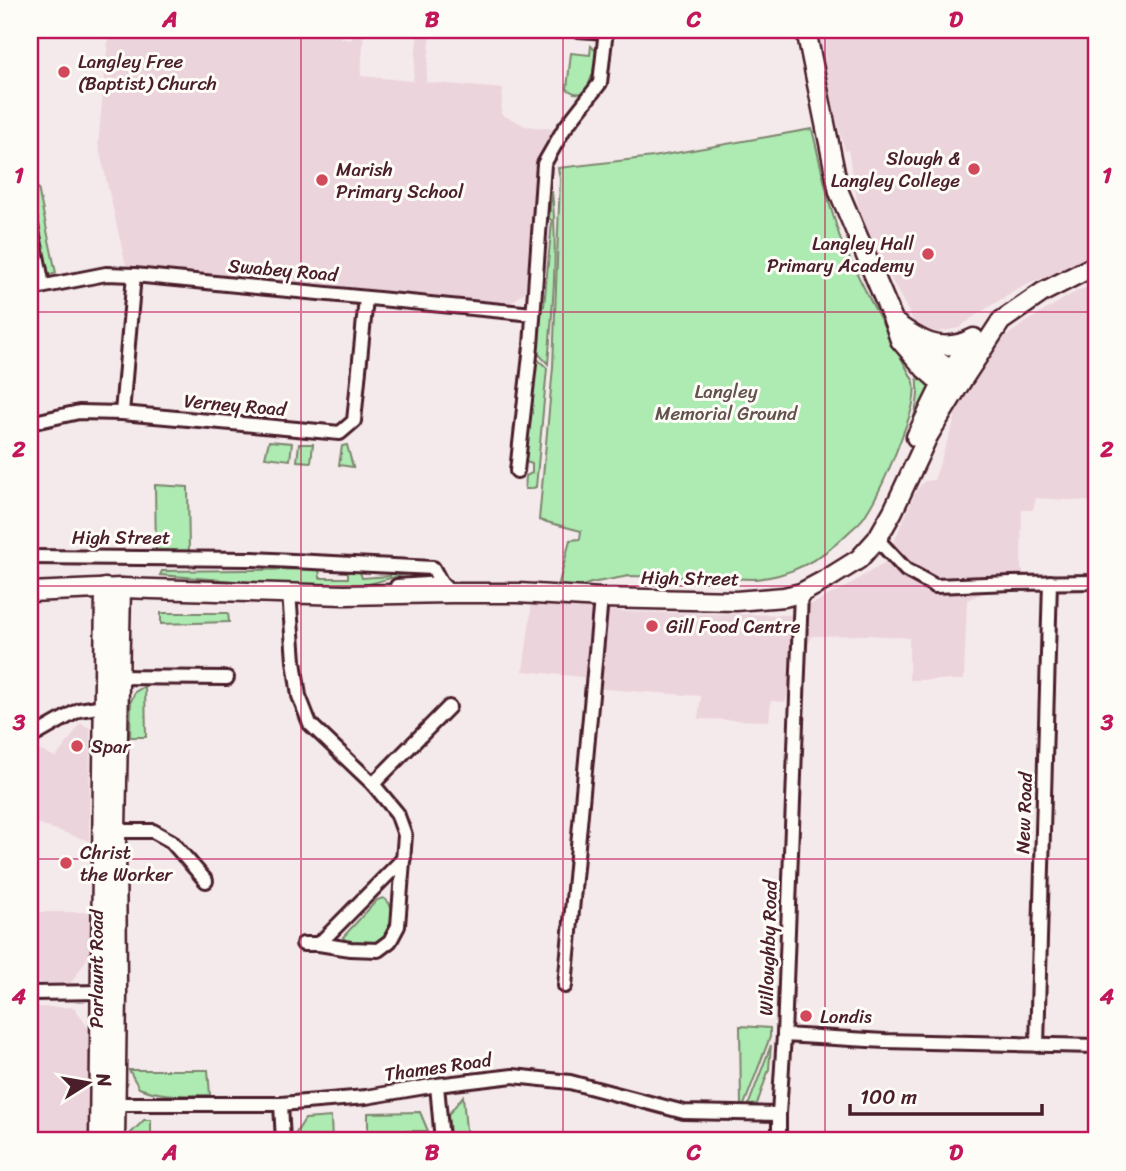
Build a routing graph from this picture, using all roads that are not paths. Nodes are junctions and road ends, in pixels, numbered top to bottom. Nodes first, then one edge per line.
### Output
1 (578, 30) edge
2 (806, 30) edge
3 (605, 31) edge
4 (30, 220) edge
5 (1096, 265) edge
6 (134, 275) junction
7 (43, 286) junction
8 (30, 289) edge
9 (366, 298) junction
10 (533, 314) junction
11 (1002, 321) junction
12 (894, 322) junction
13 (971, 340) junction
14 (951, 379) junction
15 (122, 413) junction
16 (30, 423) edge
17 (517, 471) dead end
18 (877, 539) junction
19 (30, 557) edge
20 (1051, 582) junction
21 (1096, 582) edge
22 (113, 588) junction
23 (446, 588) junction
24 (30, 592) edge
25 (289, 592) junction
26 (801, 593) junction
27 (601, 598) junction
28 (111, 677) junction
29 (228, 678) dead end
30 (110, 705) junction
31 (449, 707) dead end
32 (30, 738) edge
33 (373, 784) junction
34 (109, 831) junction
35 (404, 858) junction
36 (206, 881) dead end
37 (303, 944) dead end
38 (319, 944) junction
39 (565, 986) dead end
40 (109, 992) junction
41 (30, 993) edge
42 (785, 1035) junction
43 (1037, 1045) junction
44 (1096, 1046) edge
45 (437, 1084) junction
46 (107, 1103) junction
47 (281, 1104) junction
48 (779, 1114) junction
49 (99, 1141) edge
50 (115, 1141) edge
51 (283, 1141) edge
52 (442, 1141) edge
53 (779, 1141) edge

1 - 3 street
2 - 12 main road
3 - 10 street
4 - 7 street
5 - 11 main road
6 - 7 street, Swabey Road
6 - 9 street, Swabey Road
6 - 15 street
7 - 8 street, Swabey Road
9 - 10 street, Swabey Road
9 - 15 street, Verney Road
10 - 17 street
11 - 13 main road
11 - 14 main road
12 - 13 main road
12 - 14 main road
13 - 14 main road
14 - 18 main road, High Street
15 - 16 street, Verney Road
18 - 20 street
18 - 26 main road, High Street
19 - 23 street, High Street
20 - 21 street
20 - 43 street, New Road
22 - 24 main road, High Street
22 - 25 main road, High Street
22 - 28 main road, Parlaunt Road
23 - 25 main road, High Street
23 - 27 main road, High Street
25 - 33 street
26 - 27 main road, High Street
26 - 42 street, Willoughby Road
27 - 39 street
28 - 29 street
28 - 30 main road, Parlaunt Road
30 - 32 street
30 - 34 main road, Parlaunt Road
31 - 33 street
33 - 35 street
34 - 36 street
34 - 40 main road, Parlaunt Road
35 - 38 street
35 - 38 street
37 - 38 street
40 - 41 street
40 - 46 main road, Parlaunt Road
42 - 43 street, Willoughby Road
42 - 48 street
43 - 44 street, Willoughby Road
45 - 47 street, Thames Road
45 - 48 street, Thames Road
45 - 52 street
46 - 47 street, Thames Road
46 - 49 main road, Parlaunt Road
46 - 50 main road, Parlaunt Road
47 - 51 street
48 - 53 street

